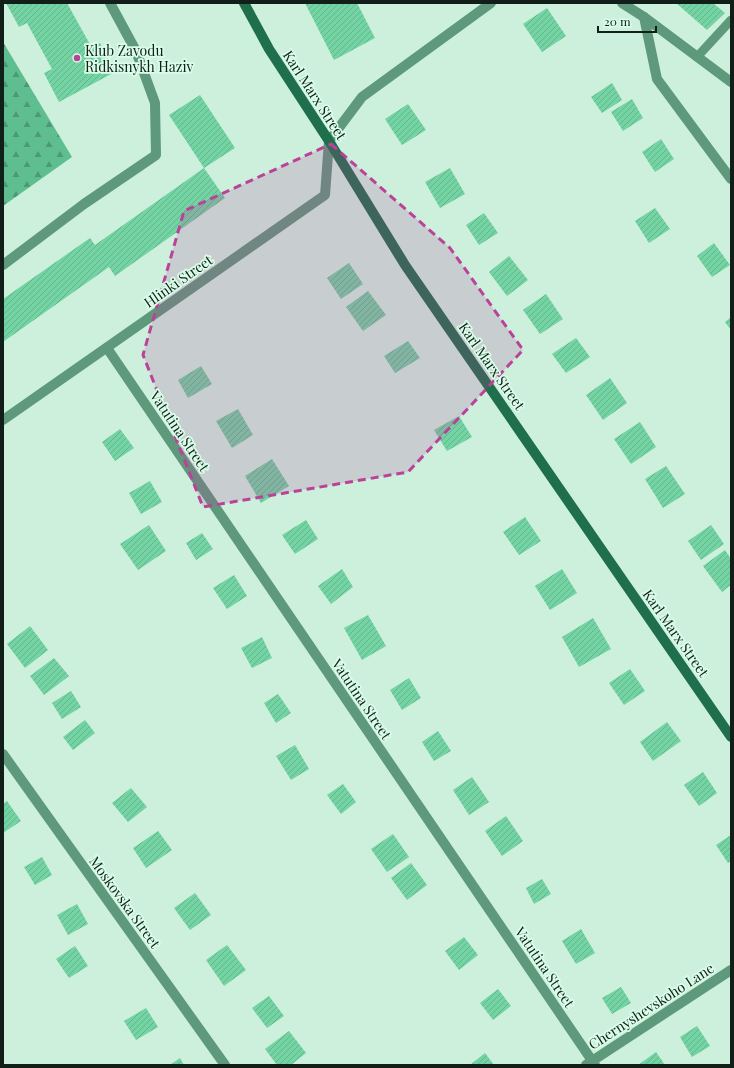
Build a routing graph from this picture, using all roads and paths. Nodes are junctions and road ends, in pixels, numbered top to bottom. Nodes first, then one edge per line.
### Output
1 (110, 3) edge
2 (244, 3) edge
3 (491, 3) edge
4 (622, 3) edge
5 (644, 17) junction
6 (731, 20) edge
7 (697, 57) junction
8 (731, 82) edge
9 (329, 141) junction
10 (731, 179) edge
11 (3, 265) edge
12 (107, 348) junction
13 (3, 420) edge
14 (731, 736) edge
15 (3, 754) edge
16 (731, 970) edge
17 (591, 1064) edge
18 (225, 1065) edge

1 - 11 street
2 - 9 street, Karl Marx Street
3 - 9 street
4 - 5 street
5 - 7 street
5 - 10 street
6 - 7 lane
7 - 8 street
9 - 12 street, Hlinki Street
9 - 14 street, Karl Marx Street
12 - 13 street, Hlinki Street
12 - 17 street, Vatutina Street
15 - 18 street, Moskovska Street
16 - 17 street, Chernyshevskoho Lane

